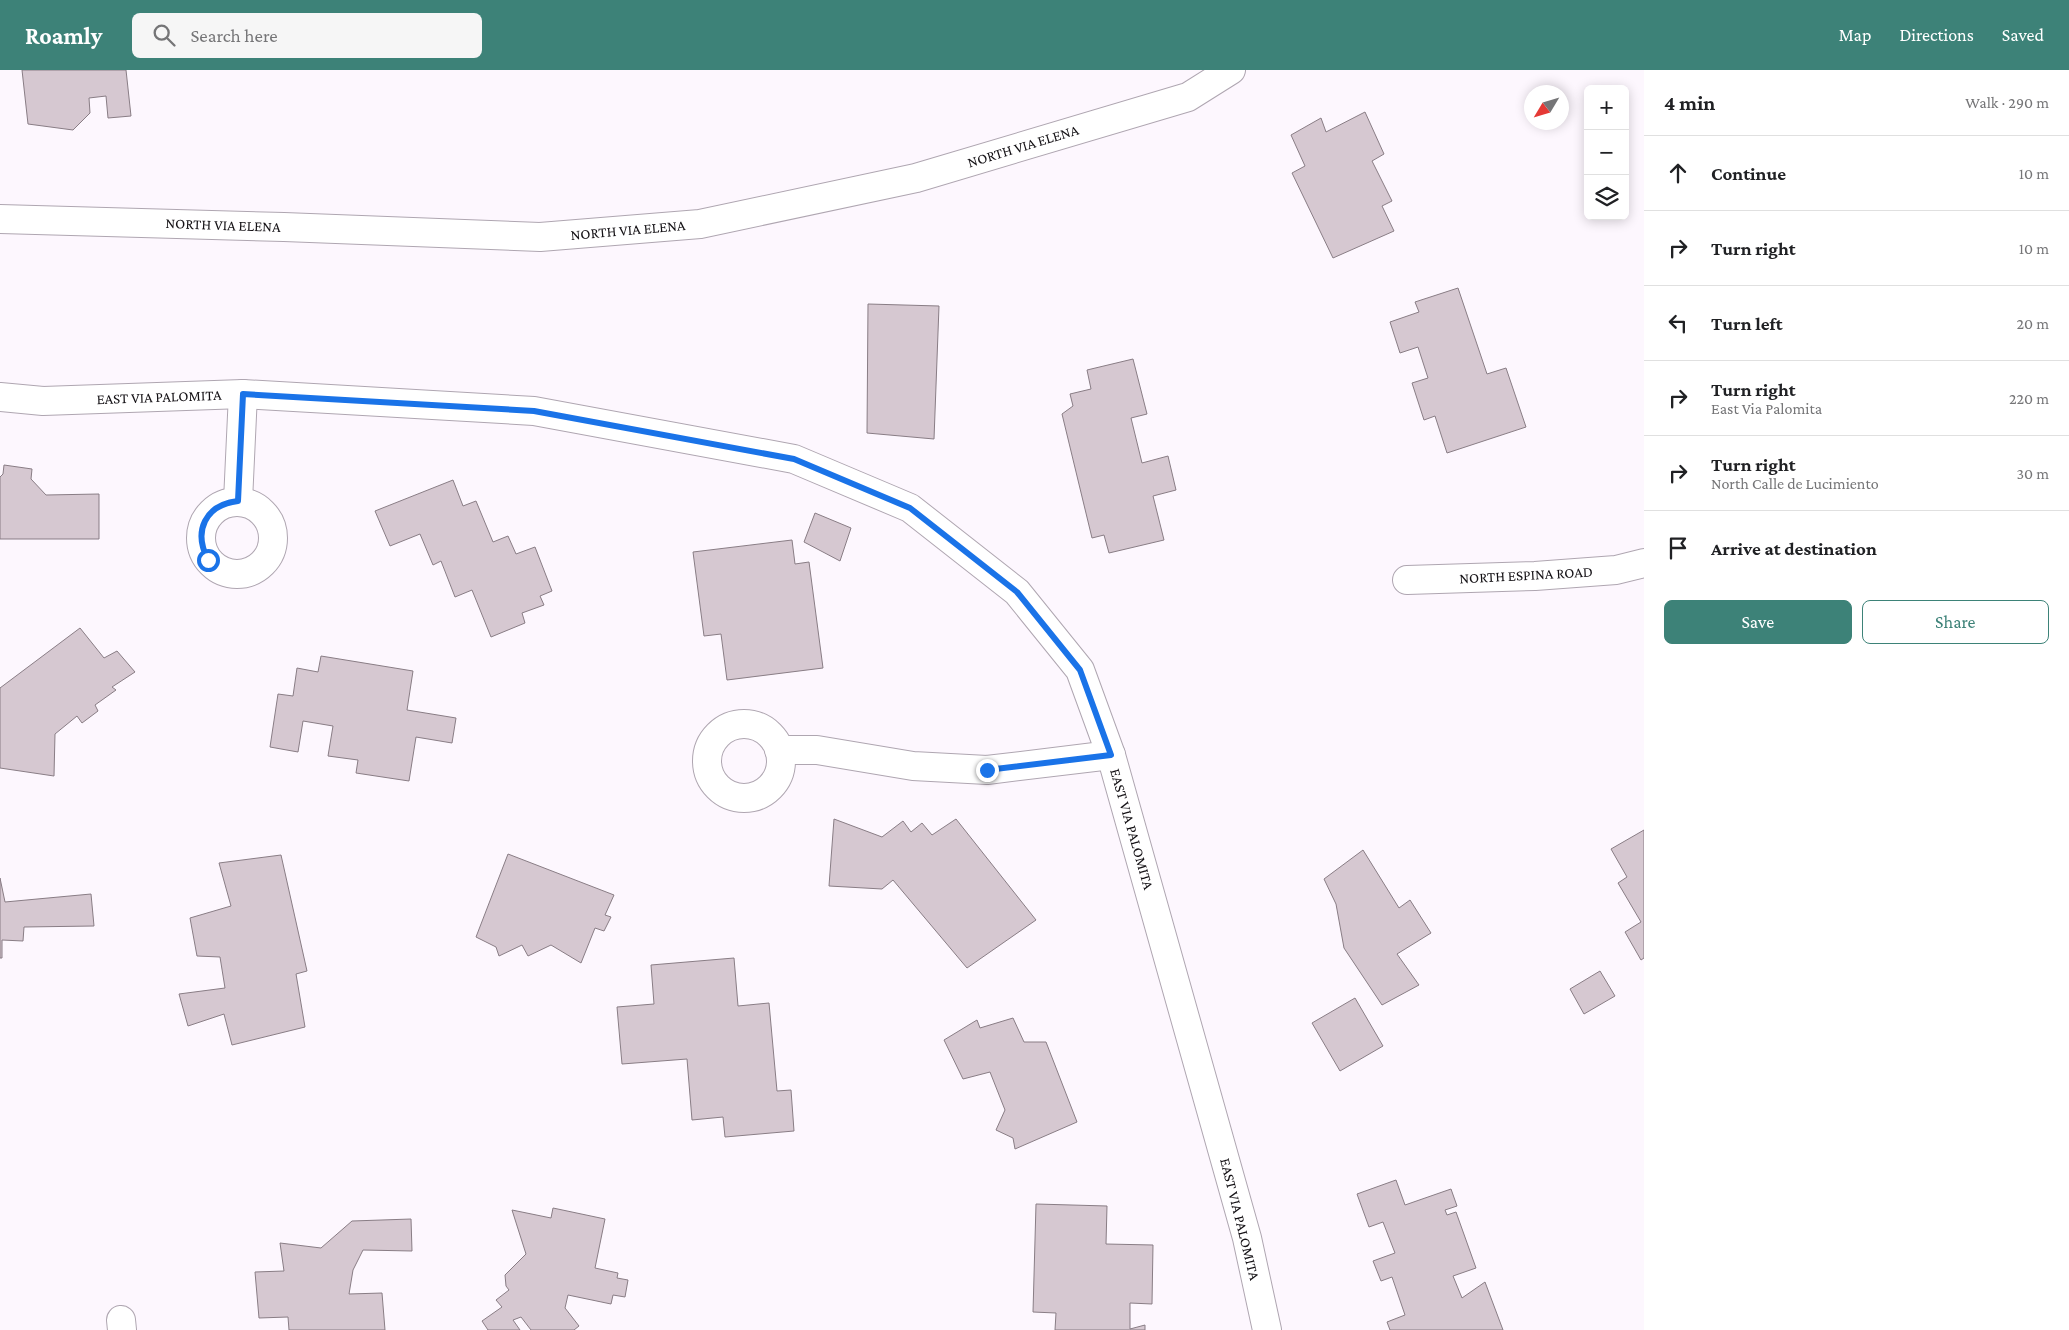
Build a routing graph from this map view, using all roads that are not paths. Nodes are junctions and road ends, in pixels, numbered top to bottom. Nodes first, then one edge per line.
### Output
1 (1231, 70) edge
2 (0, 219) edge
3 (243, 394) junction
4 (0, 396) edge
5 (238, 501) dead end
6 (1644, 563) edge
7 (1407, 580) dead end
8 (779, 750) dead end
9 (1111, 755) junction
10 (1267, 1330) edge

1 - 2 street, NORTH VIA ELENA
3 - 4 street, EAST VIA PALOMITA
3 - 5 street
3 - 9 street, EAST VIA PALOMITA
6 - 7 street, NORTH ESPINA ROAD
8 - 9 street
9 - 10 street, EAST VIA PALOMITA

